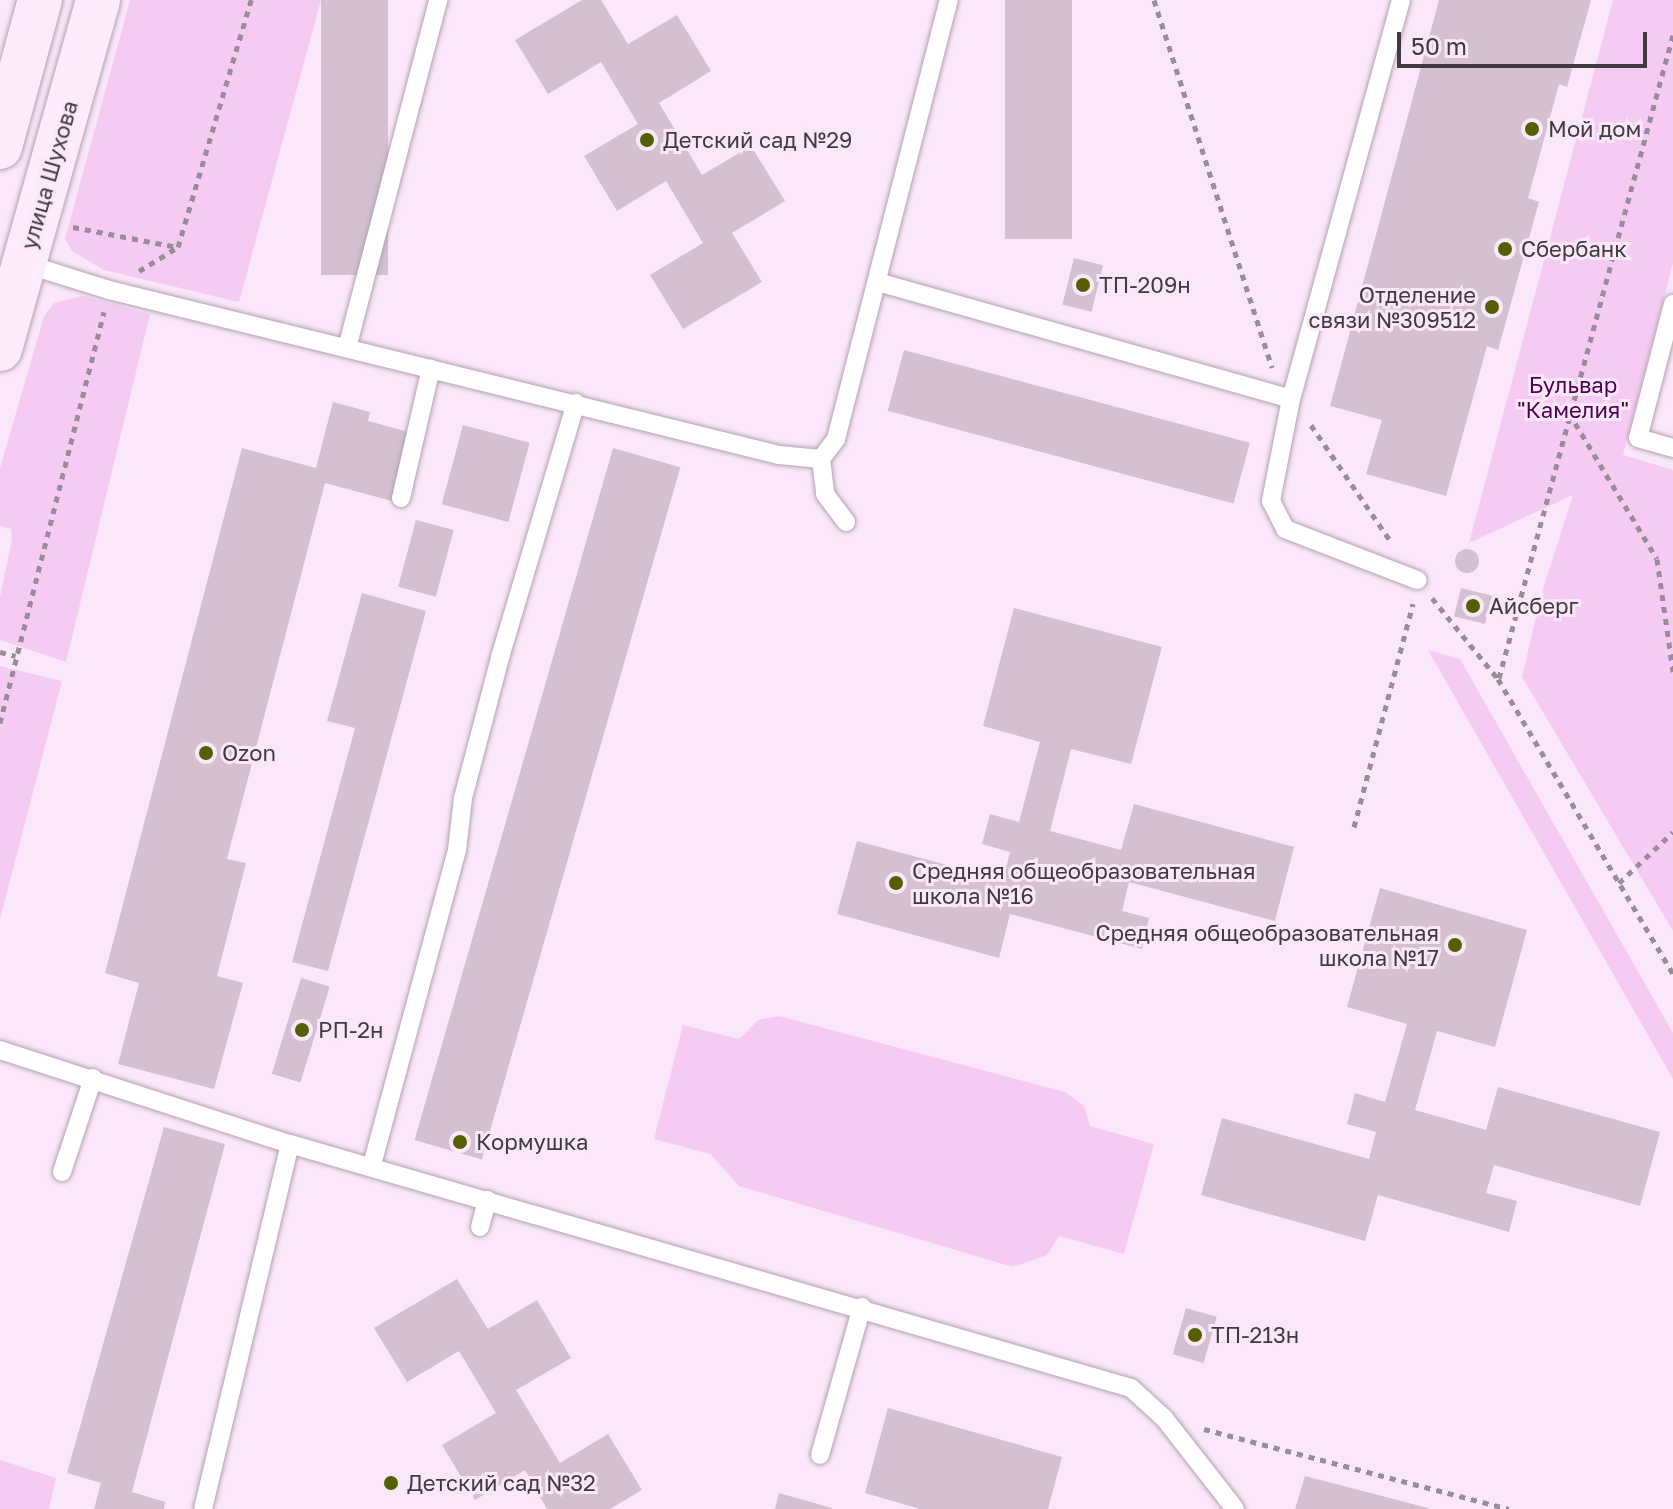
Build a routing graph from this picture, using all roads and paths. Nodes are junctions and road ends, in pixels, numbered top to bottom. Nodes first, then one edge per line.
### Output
1 (40, 0) edge
2 (98, 0) edge
3 (251, 0) edge
4 (438, 0) edge
5 (949, 0) edge
6 (1154, 0) edge
7 (1401, 0) edge
8 (1673, 35) edge
9 (0, 147) edge
10 (36, 215) junction
11 (178, 247) junction
12 (12, 259) edge
13 (878, 282) junction
14 (109, 290) junction
15 (1673, 304) edge
16 (347, 348) junction
17 (0, 349) edge
18 (431, 368) junction
19 (1291, 399) junction
20 (576, 403) junction
21 (1568, 412) junction
22 (1673, 448) edge
23 (821, 459) junction
24 (401, 498) dead end
25 (846, 522) dead end
26 (1417, 580) junction
27 (0, 652) edge
28 (16, 656) junction
29 (1673, 672) edge
30 (1498, 679) junction
31 (0, 723) edge
32 (1354, 827) dead end
33 (1673, 832) edge
34 (1619, 883) junction
35 (1672, 971) edge
36 (0, 1050) edge
37 (93, 1078) junction
38 (290, 1144) junction
39 (372, 1165) junction
40 (62, 1172) dead end
41 (487, 1200) junction
42 (480, 1227) dead end
43 (862, 1307) junction
44 (1164, 1418) junction
45 (820, 1455) dead end
46 (203, 1509) edge
47 (1235, 1509) edge
48 (1509, 1509) edge

1 - 9 main road
2 - 10 main road, улица Шухова
3 - 11 path
4 - 16 lane
5 - 13 lane
6 - 19 path
7 - 19 lane
8 - 21 path
10 - 11 path
10 - 12 main road, улица Шухова
11 - 14 path
12 - 14 lane
12 - 17 main road, улица Шухова
13 - 19 lane
13 - 23 lane
14 - 16 lane
14 - 28 path
15 - 22 lane
16 - 18 lane
18 - 20 lane
18 - 24 lane
19 - 26 path
19 - 26 lane
20 - 23 lane
20 - 39 lane
21 - 29 path
21 - 30 path
23 - 25 lane
26 - 30 path
26 - 32 path
27 - 28 path
28 - 31 path
30 - 34 path
33 - 34 path
34 - 35 path
36 - 37 lane
37 - 38 lane
37 - 40 lane
38 - 39 lane
38 - 46 lane
39 - 41 lane
41 - 42 lane
41 - 43 lane
43 - 44 lane
43 - 45 lane
44 - 47 lane
44 - 48 path

